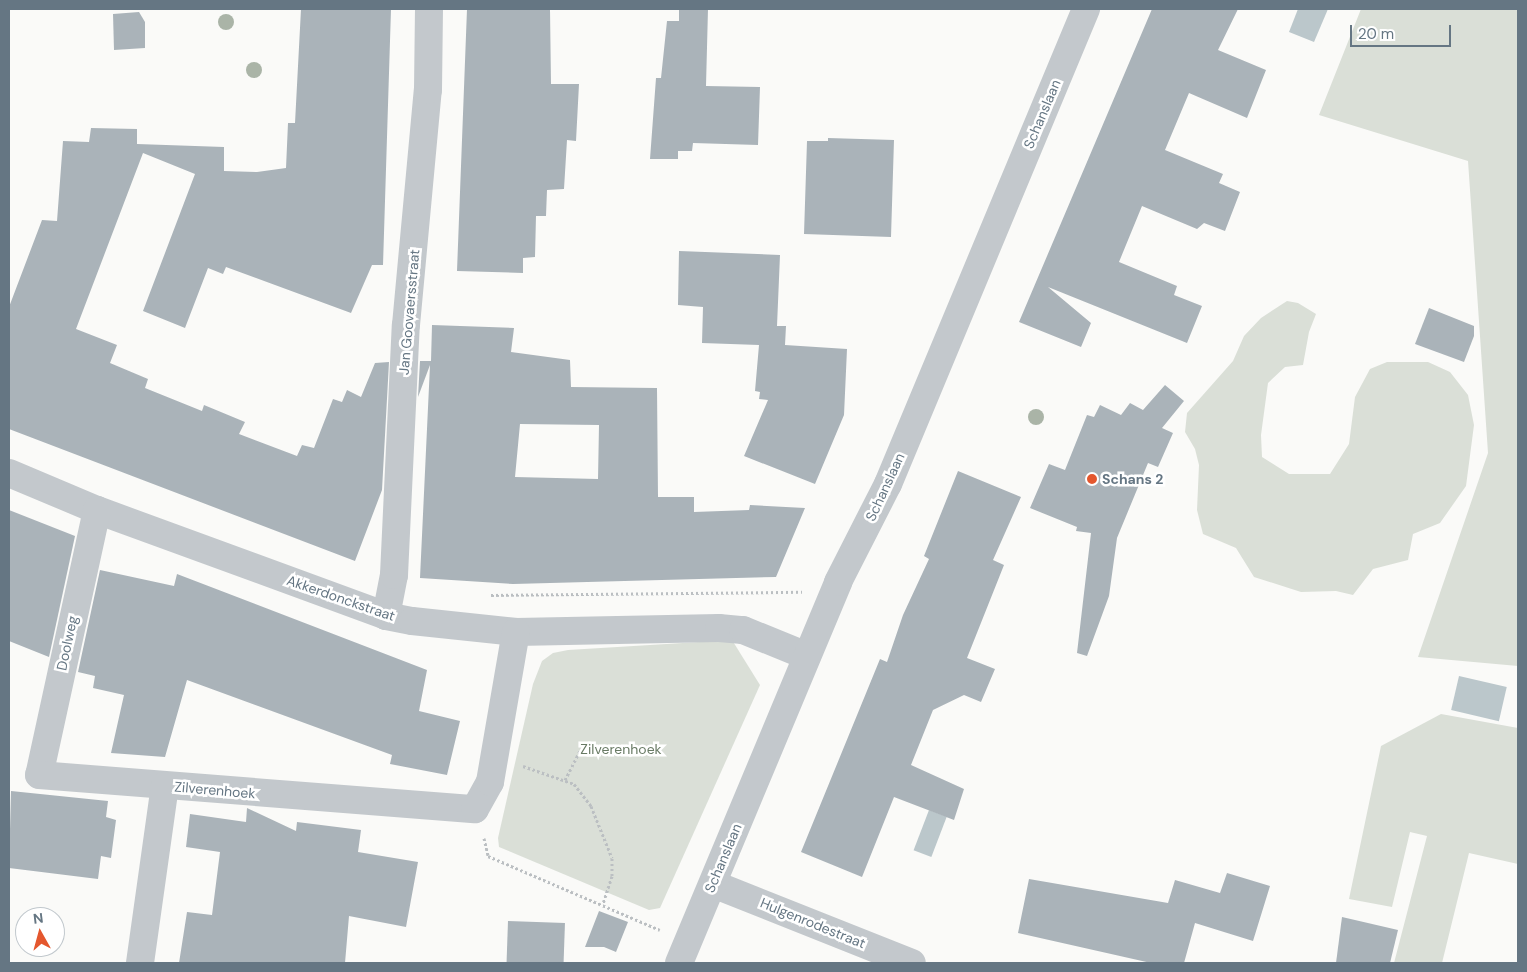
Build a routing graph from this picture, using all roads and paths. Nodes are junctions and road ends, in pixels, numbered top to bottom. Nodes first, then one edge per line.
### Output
1 (429, 9) edge
2 (1086, 9) edge
3 (9, 473) edge
4 (97, 510) junction
5 (810, 594) dead end
6 (486, 595) dead end
7 (386, 616) junction
8 (516, 632) junction
9 (807, 656) junction
10 (581, 749) dead end
11 (494, 758) junction
12 (39, 776) joint
13 (565, 780) junction
14 (164, 786) junction
15 (475, 809) junction
16 (713, 884) junction
17 (603, 904) junction
18 (683, 952) edge
19 (140, 963) edge
20 (912, 963) edge

1 - 7 street, Jan Goovaersstraat
2 - 9 street, Schanslaan
3 - 4 street, Akkerdonckstraat
4 - 7 street, Akkerdonckstraat
4 - 12 street, Doolweg
5 - 6 path
7 - 8 street, Akkerdonckstraat
8 - 9 street, Akkerdonckstraat
8 - 11 street
9 - 16 street, Schanslaan
10 - 13 path
11 - 13 path
11 - 15 street
12 - 14 street, Zilverenhoek
13 - 17 path
14 - 15 street, Zilverenhoek
14 - 19 street, Zilverenhoek
15 - 17 path
16 - 18 street, Schanslaan
16 - 20 street, Hulgenrodestraat
17 - 18 path

